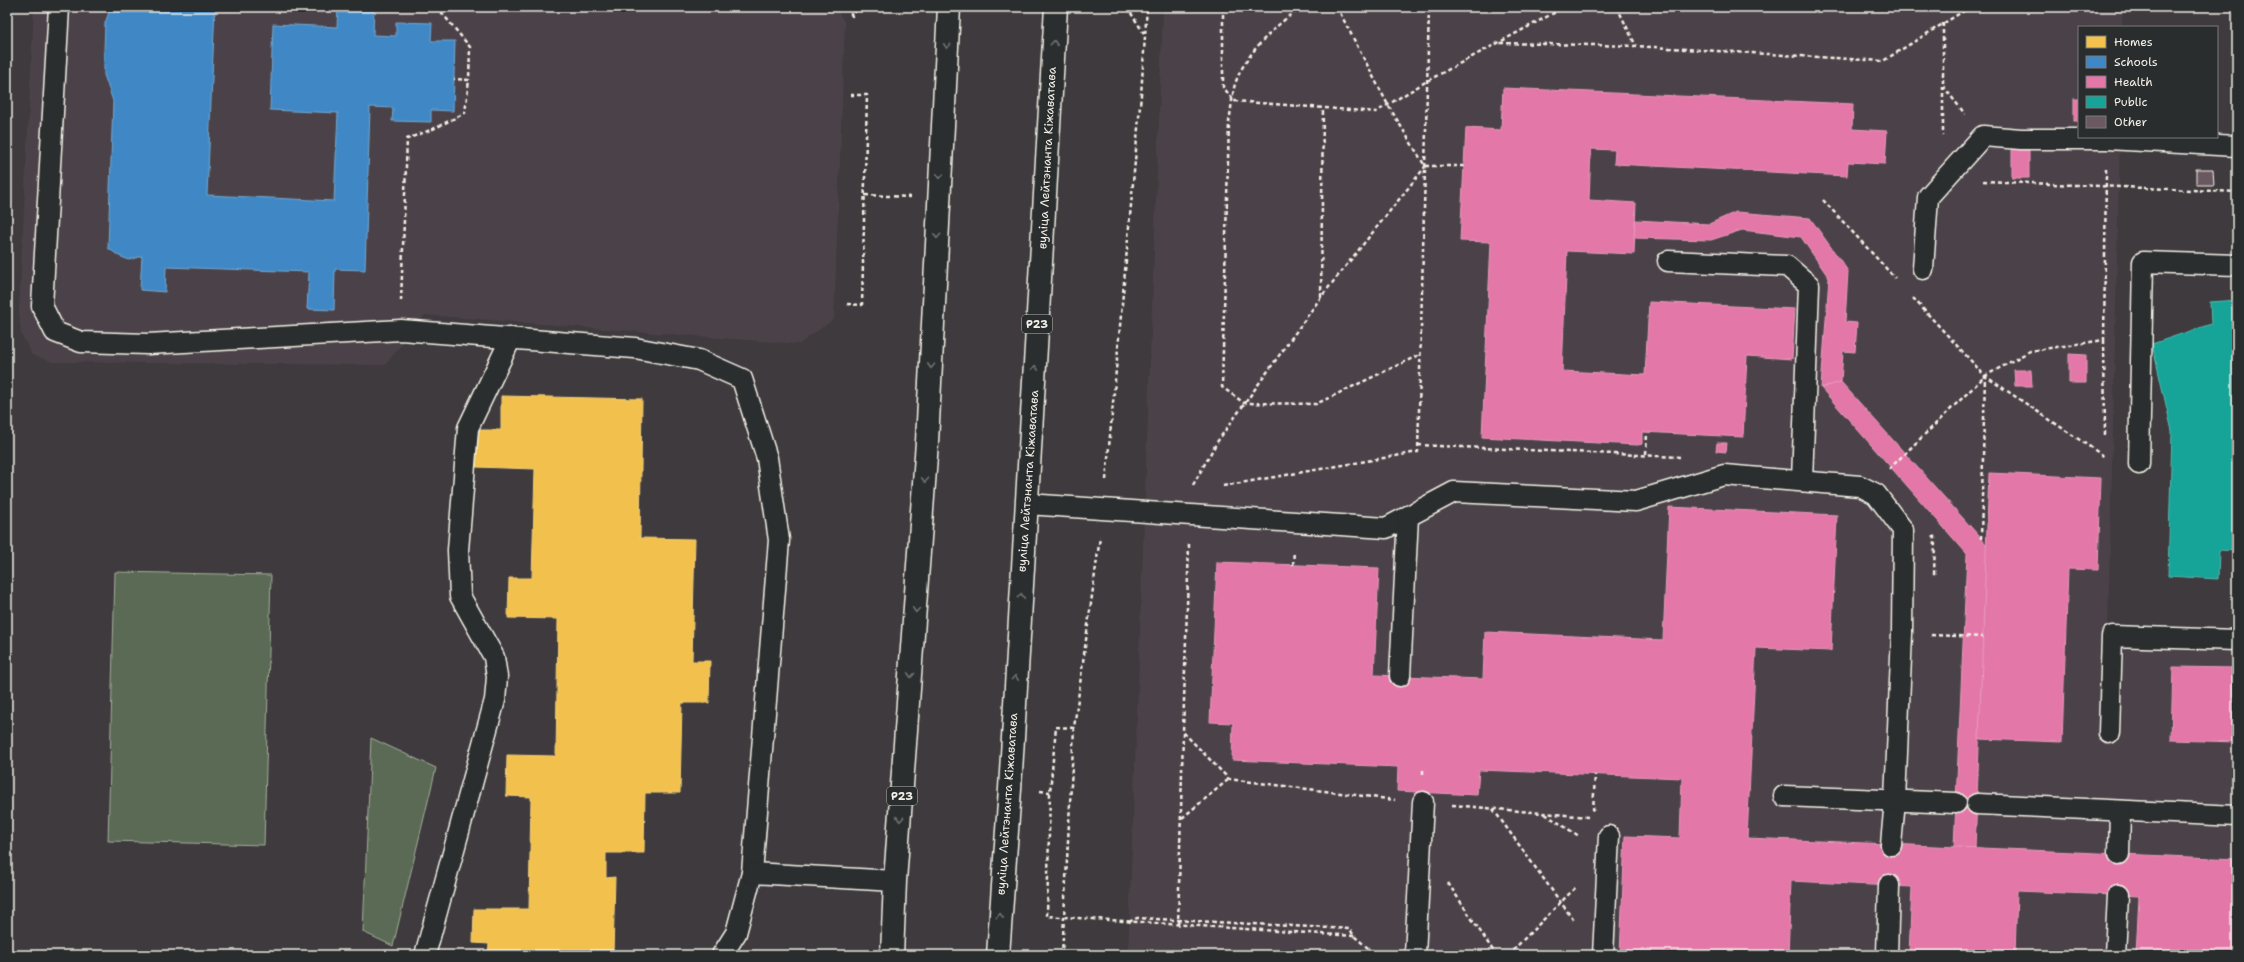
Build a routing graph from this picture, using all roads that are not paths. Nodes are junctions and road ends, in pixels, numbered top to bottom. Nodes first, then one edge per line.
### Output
1 (59, 7) edge
2 (949, 7) edge
3 (1056, 7) edge
4 (2237, 146) edge
5 (1668, 261) dead end
6 (2237, 265) edge
7 (1924, 269) dead end
8 (511, 338) junction
9 (2139, 464) dead end
10 (1802, 482) junction
11 (1027, 504) junction
12 (1408, 516) junction
13 (2237, 640) edge
14 (1400, 676) dead end
15 (2109, 734) dead end
16 (1784, 796) dead end
17 (1895, 800) junction
18 (1423, 802) road end
19 (1956, 804) dead end
20 (1977, 804) dead end
21 (2120, 811) junction
22 (2237, 816) edge
23 (1610, 836) dead end
24 (1891, 845) dead end
25 (2119, 854) dead end
26 (752, 873) junction
27 (895, 881) junction
28 (1889, 885) dead end
29 (2118, 895) dead end
30 (424, 955) edge
31 (722, 955) edge
32 (892, 955) edge
33 (998, 955) edge
34 (1415, 955) edge
35 (1603, 955) edge
36 (1888, 955) edge
37 (2115, 955) edge

1 - 8 lane
2 -> 27 main road, Р23
11 -> 3 main road, вуліца Лейтэнанта Кіжаватава / Р23
4 - 7 lane
5 - 10 lane
6 - 9 lane
8 - 26 lane
8 - 30 lane
10 - 12 lane
10 - 17 lane
11 - 12 lane
33 -> 11 main road, вуліца Лейтэнанта Кіжаватава / Р23
12 - 14 lane
13 - 15 lane
16 - 17 lane
17 - 19 lane
17 - 24 lane
18 - 34 lane
20 - 21 lane
21 - 22 lane
21 - 25 lane
23 - 35 lane
26 - 27 lane
26 - 31 lane
27 - 32 main road, Р23
28 - 36 lane
29 - 37 lane

